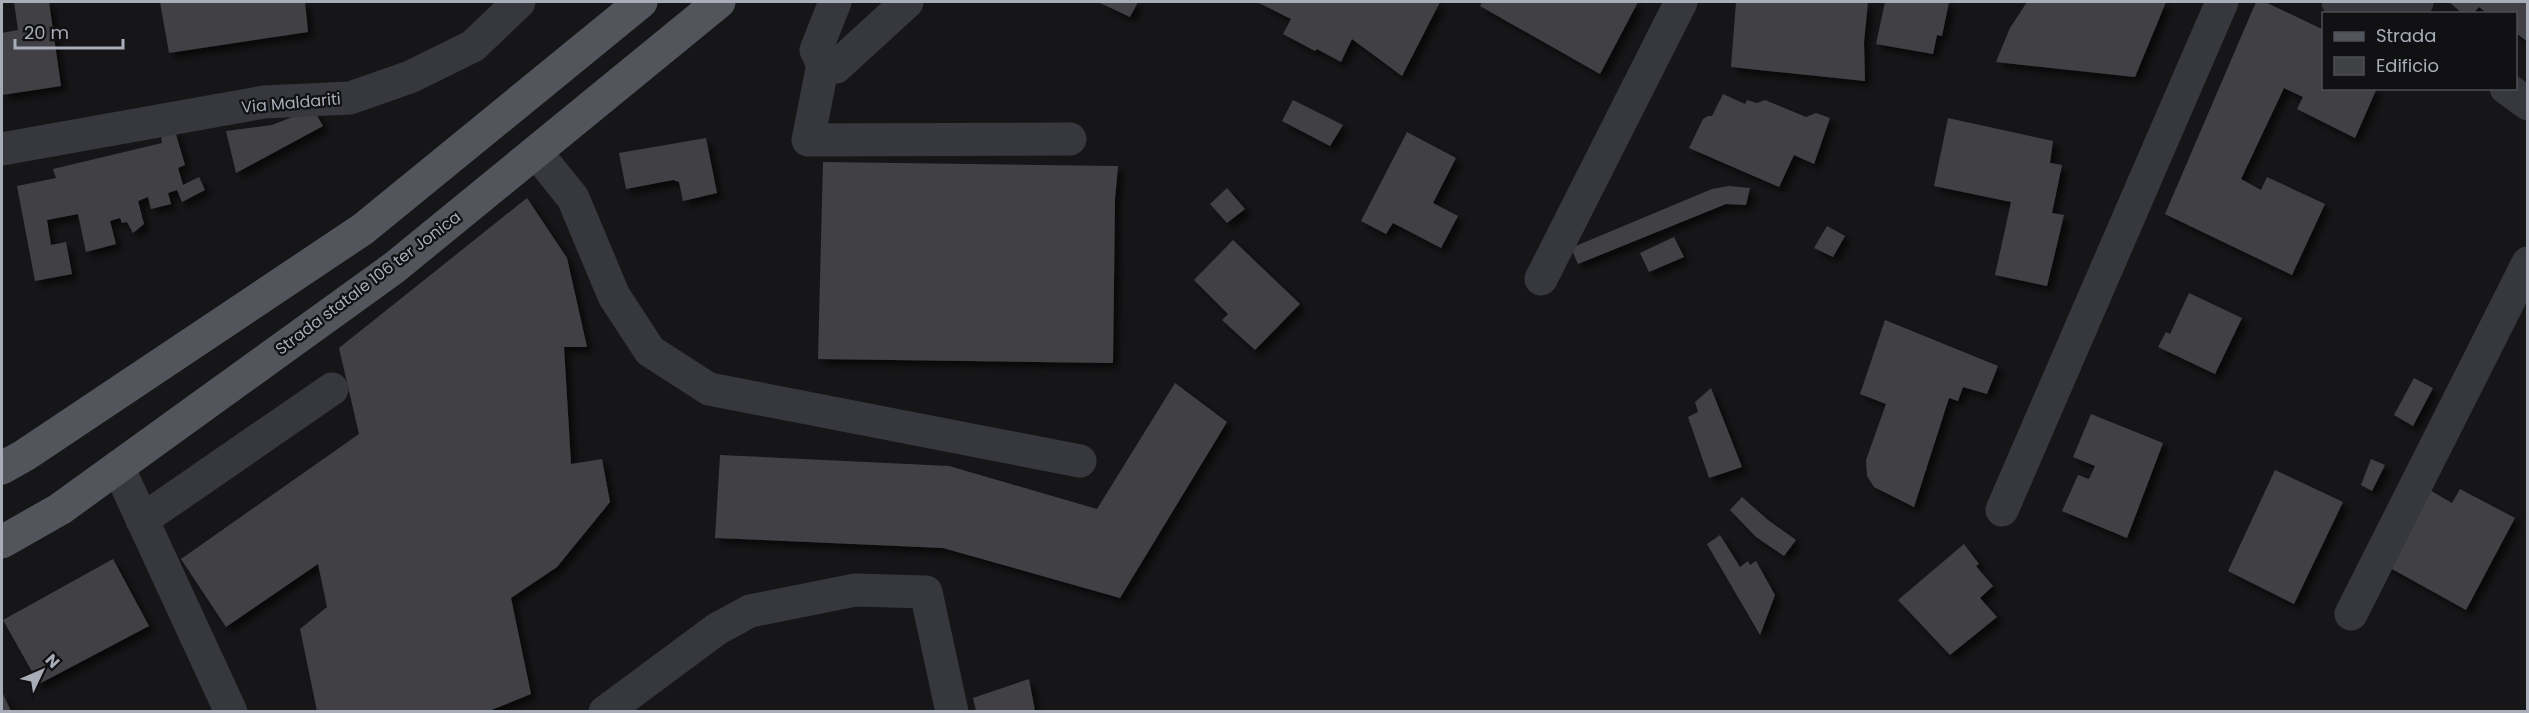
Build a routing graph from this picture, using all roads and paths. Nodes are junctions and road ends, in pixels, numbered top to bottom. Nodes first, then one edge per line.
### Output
1 (519, 2) edge
2 (641, 2) edge
3 (719, 2) edge
4 (836, 2) edge
5 (907, 2) edge
6 (1681, 2) edge
7 (2222, 2) edge
8 (2338, 2) edge
9 (2379, 12) edge
10 (822, 64) junction
11 (2509, 90) edge
12 (2528, 104) edge
13 (1070, 139) dead end
14 (2, 149) edge
15 (536, 152) junction
16 (2528, 263) edge
17 (1541, 279) dead end
18 (332, 389) dead end
19 (1080, 461) dead end
20 (118, 467) junction
21 (2, 468) edge
22 (2002, 510) dead end
23 (142, 520) junction
24 (2, 542) edge
25 (2351, 614) dead end
26 (231, 711) edge
27 (605, 711) edge
28 (952, 711) edge

1 - 14 street, Via Maldariti
2 - 21 main road
3 - 15 main road, Strada statale 106 ter Jonica
4 - 10 street
5 - 10 street
6 - 17 street
7 - 22 street
8 - 9 street
10 - 13 street
11 - 12 street
15 - 19 street
15 - 20 main road, Strada statale 106 ter Jonica
16 - 25 street
18 - 23 street
20 - 23 street
20 - 24 main road, Strada statale 106 ter Jonica
23 - 26 street
27 - 28 street

